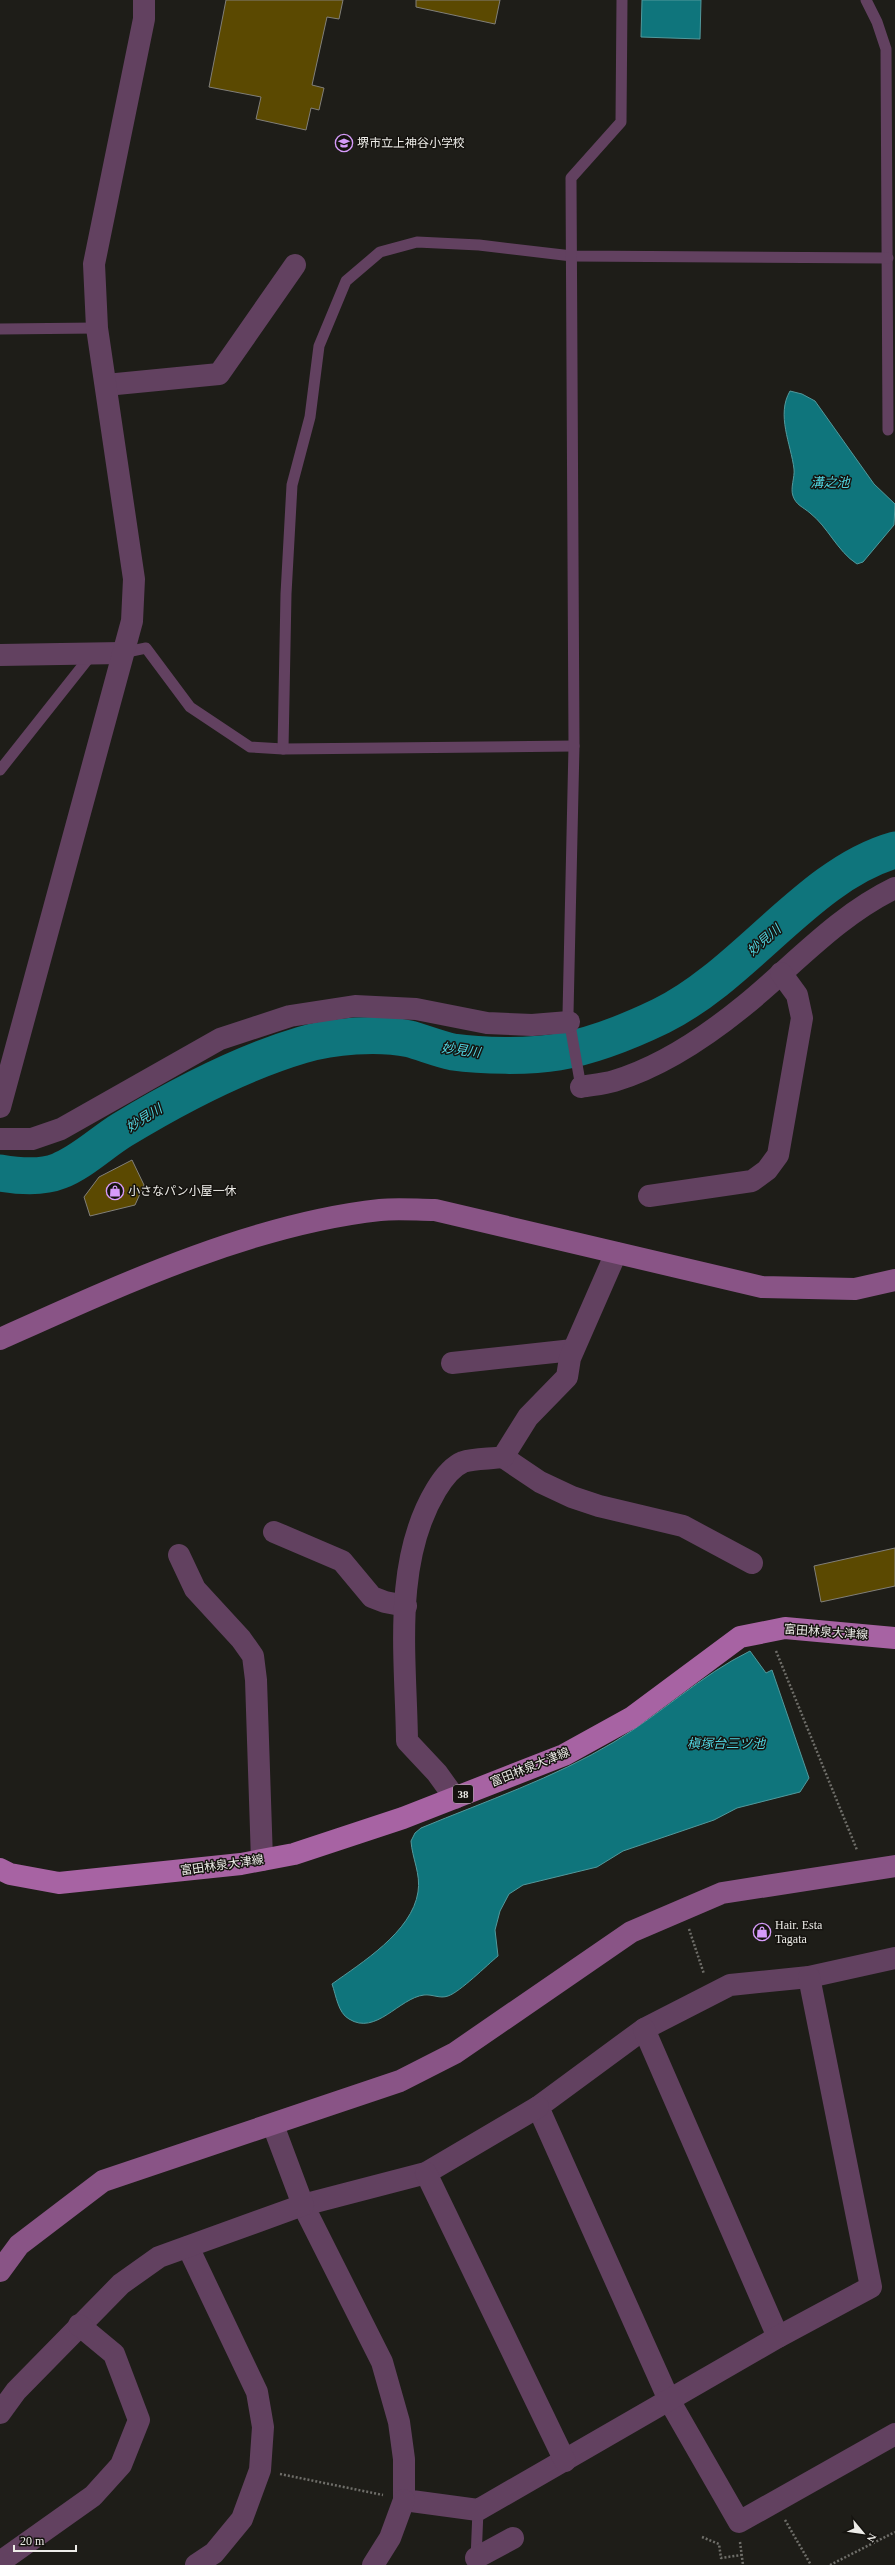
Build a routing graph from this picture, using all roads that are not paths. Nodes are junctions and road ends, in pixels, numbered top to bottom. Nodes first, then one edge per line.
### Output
1 (144, 0) edge
2 (622, 0) edge
3 (866, 0) edge
4 (572, 256) junction
5 (888, 258) junction
6 (294, 265) dead end
7 (97, 328) junction
8 (0, 329) edge
9 (106, 385) junction
10 (888, 430) dead end
11 (92, 653) junction
12 (122, 653) junction
13 (0, 655) edge
14 (574, 746) junction
15 (283, 749) junction
16 (0, 770) edge
17 (895, 888) edge
18 (781, 973) junction
19 (569, 1022) junction
20 (581, 1087) joint
21 (0, 1107) edge
22 (0, 1139) edge
23 (649, 1196) dead end
24 (616, 1252) junction
25 (895, 1280) edge
26 (0, 1339) edge
27 (574, 1350) junction
28 (452, 1363) dead end
29 (503, 1457) junction
30 (274, 1532) dead end
31 (179, 1555) dead end
32 (752, 1563) dead end
33 (406, 1606) junction
34 (895, 1638) edge
35 (455, 1798) junction
36 (262, 1860) junction
37 (895, 1866) edge
38 (0, 1869) edge
39 (895, 1958) edge
40 (809, 1977) junction
41 (644, 2030) junction
42 (538, 2107) junction
43 (273, 2125) junction
44 (426, 2173) junction
45 (303, 2205) junction
46 (188, 2247) junction
47 (0, 2271) edge
48 (79, 2325) junction
49 (778, 2337) junction
50 (669, 2400) junction
51 (0, 2413) edge
52 (895, 2434) edge
53 (565, 2460) junction
54 (404, 2500) junction
55 (478, 2510) junction
56 (513, 2538) dead end
57 (476, 2561) edge
58 (0, 2562) edge
59 (196, 2565) edge
60 (373, 2565) edge

1 - 7 street
2 - 4 lane
3 - 5 lane
4 - 5 lane
4 - 14 lane
4 - 15 lane
5 - 10 lane
6 - 9 street
7 - 8 lane
7 - 9 street
9 - 12 street
11 - 12 street
11 - 13 street
11 - 16 lane
12 - 15 lane
12 - 21 street
14 - 15 lane
14 - 19 lane
17 - 18 street
18 - 20 street
18 - 23 street
19 - 20 lane
19 - 22 street
24 - 25 street
24 - 26 street
24 - 27 street
27 - 28 street
27 - 29 street
29 - 32 street
29 - 33 street
30 - 33 street
31 - 36 street
33 - 35 street
34 - 35 main road, 富田林泉大津線 / 38
35 - 36 main road, 富田林泉大津線 / 38
36 - 38 main road, 富田林泉大津線 / 38
37 - 43 street
39 - 40 street
40 - 41 street
40 - 49 street
41 - 42 street
41 - 49 street
42 - 44 street
42 - 50 street
43 - 45 street
43 - 47 street
44 - 45 street
44 - 53 street
45 - 46 street
45 - 54 street
46 - 48 street
46 - 59 street
48 - 51 street
48 - 58 street
49 - 50 street
50 - 52 street
50 - 53 street
53 - 55 street
54 - 55 street
54 - 60 street
55 - 57 lane
56 - 57 street

